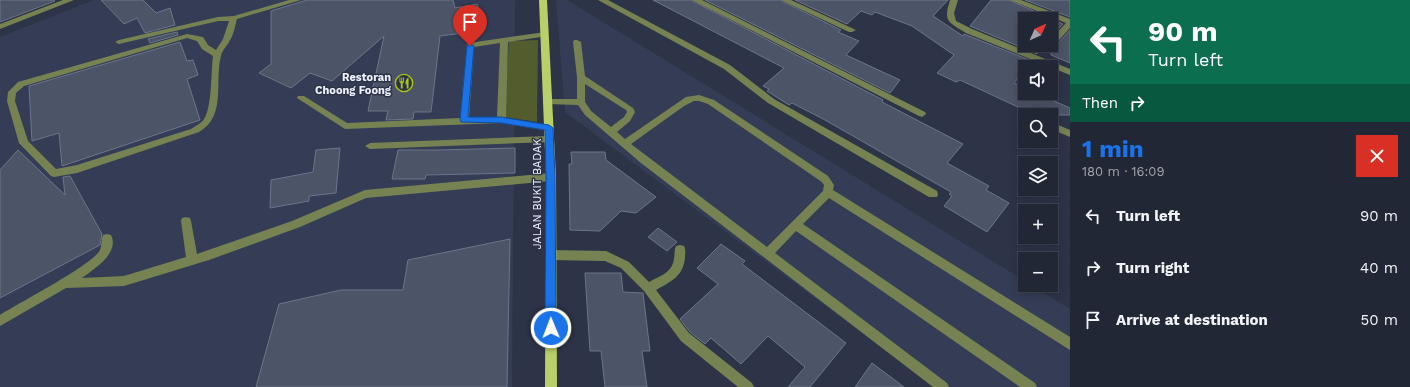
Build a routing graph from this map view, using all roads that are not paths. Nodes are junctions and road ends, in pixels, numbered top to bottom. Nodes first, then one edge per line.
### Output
1 (70, 0) edge
2 (297, 0) edge
3 (543, 0) edge
4 (602, 0) edge
5 (696, 0) edge
6 (785, 0) edge
7 (954, 0) edge
8 (1014, 0) edge
9 (234, 18) junction
10 (1070, 23) edge
11 (0, 27) edge
12 (852, 30) dead end
13 (545, 34) junction
14 (1058, 36) edge
15 (504, 40) junction
16 (119, 42) dead end
17 (576, 42) dead end
18 (217, 55) junction
19 (1070, 72) edge
20 (581, 77) junction
21 (301, 98) dead end
22 (548, 102) junction
23 (581, 102) junction
24 (922, 114) dead end
25 (464, 120) junction
26 (501, 120) junction
27 (549, 128) junction
28 (1058, 128) edge
29 (610, 132) junction
30 (1070, 134) edge
31 (549, 139) junction
32 (624, 144) junction
33 (370, 146) dead end
34 (551, 177) junction
35 (828, 192) junction
36 (933, 194) dead end
37 (186, 220) dead end
38 (796, 225) junction
39 (107, 238) dead end
40 (680, 249) dead end
41 (767, 254) junction
42 (550, 255) junction
43 (192, 260) junction
44 (65, 283) junction
45 (648, 288) junction
46 (0, 321) edge
47 (1070, 344) edge
48 (551, 387) edge
49 (748, 387) edge
50 (943, 387) edge
51 (1031, 387) edge

1 - 11 street
2 - 9 street
3 - 13 main road, JALAN BUKIT BADAK
4 - 36 street
5 - 24 street
6 - 12 street
7 - 19 street
8 - 10 street
9 - 16 street
9 - 18 street
10 - 14 street
13 - 15 street
13 - 22 main road, JALAN BUKIT BADAK
15 - 25 street
15 - 26 street
17 - 20 street
18 - 18 street
20 - 23 street
20 - 29 street
21 - 25 street
22 - 23 street
22 - 27 main road, JALAN BUKIT BADAK
23 - 29 street
25 - 26 street
26 - 27 street
27 - 31 main road, JALAN BUKIT BADAK
28 - 30 street
29 - 32 street
31 - 33 street
31 - 34 main road, JALAN BUKIT BADAK
32 - 35 street
32 - 41 street
34 - 42 main road, JALAN BUKIT BADAK
34 - 43 street
35 - 38 street
35 - 47 street
37 - 43 street
38 - 41 street
38 - 51 street
39 - 44 street
40 - 45 street
41 - 50 street
42 - 45 street
42 - 48 main road, JALAN BUKIT BADAK
43 - 44 street
44 - 46 street
45 - 49 street

